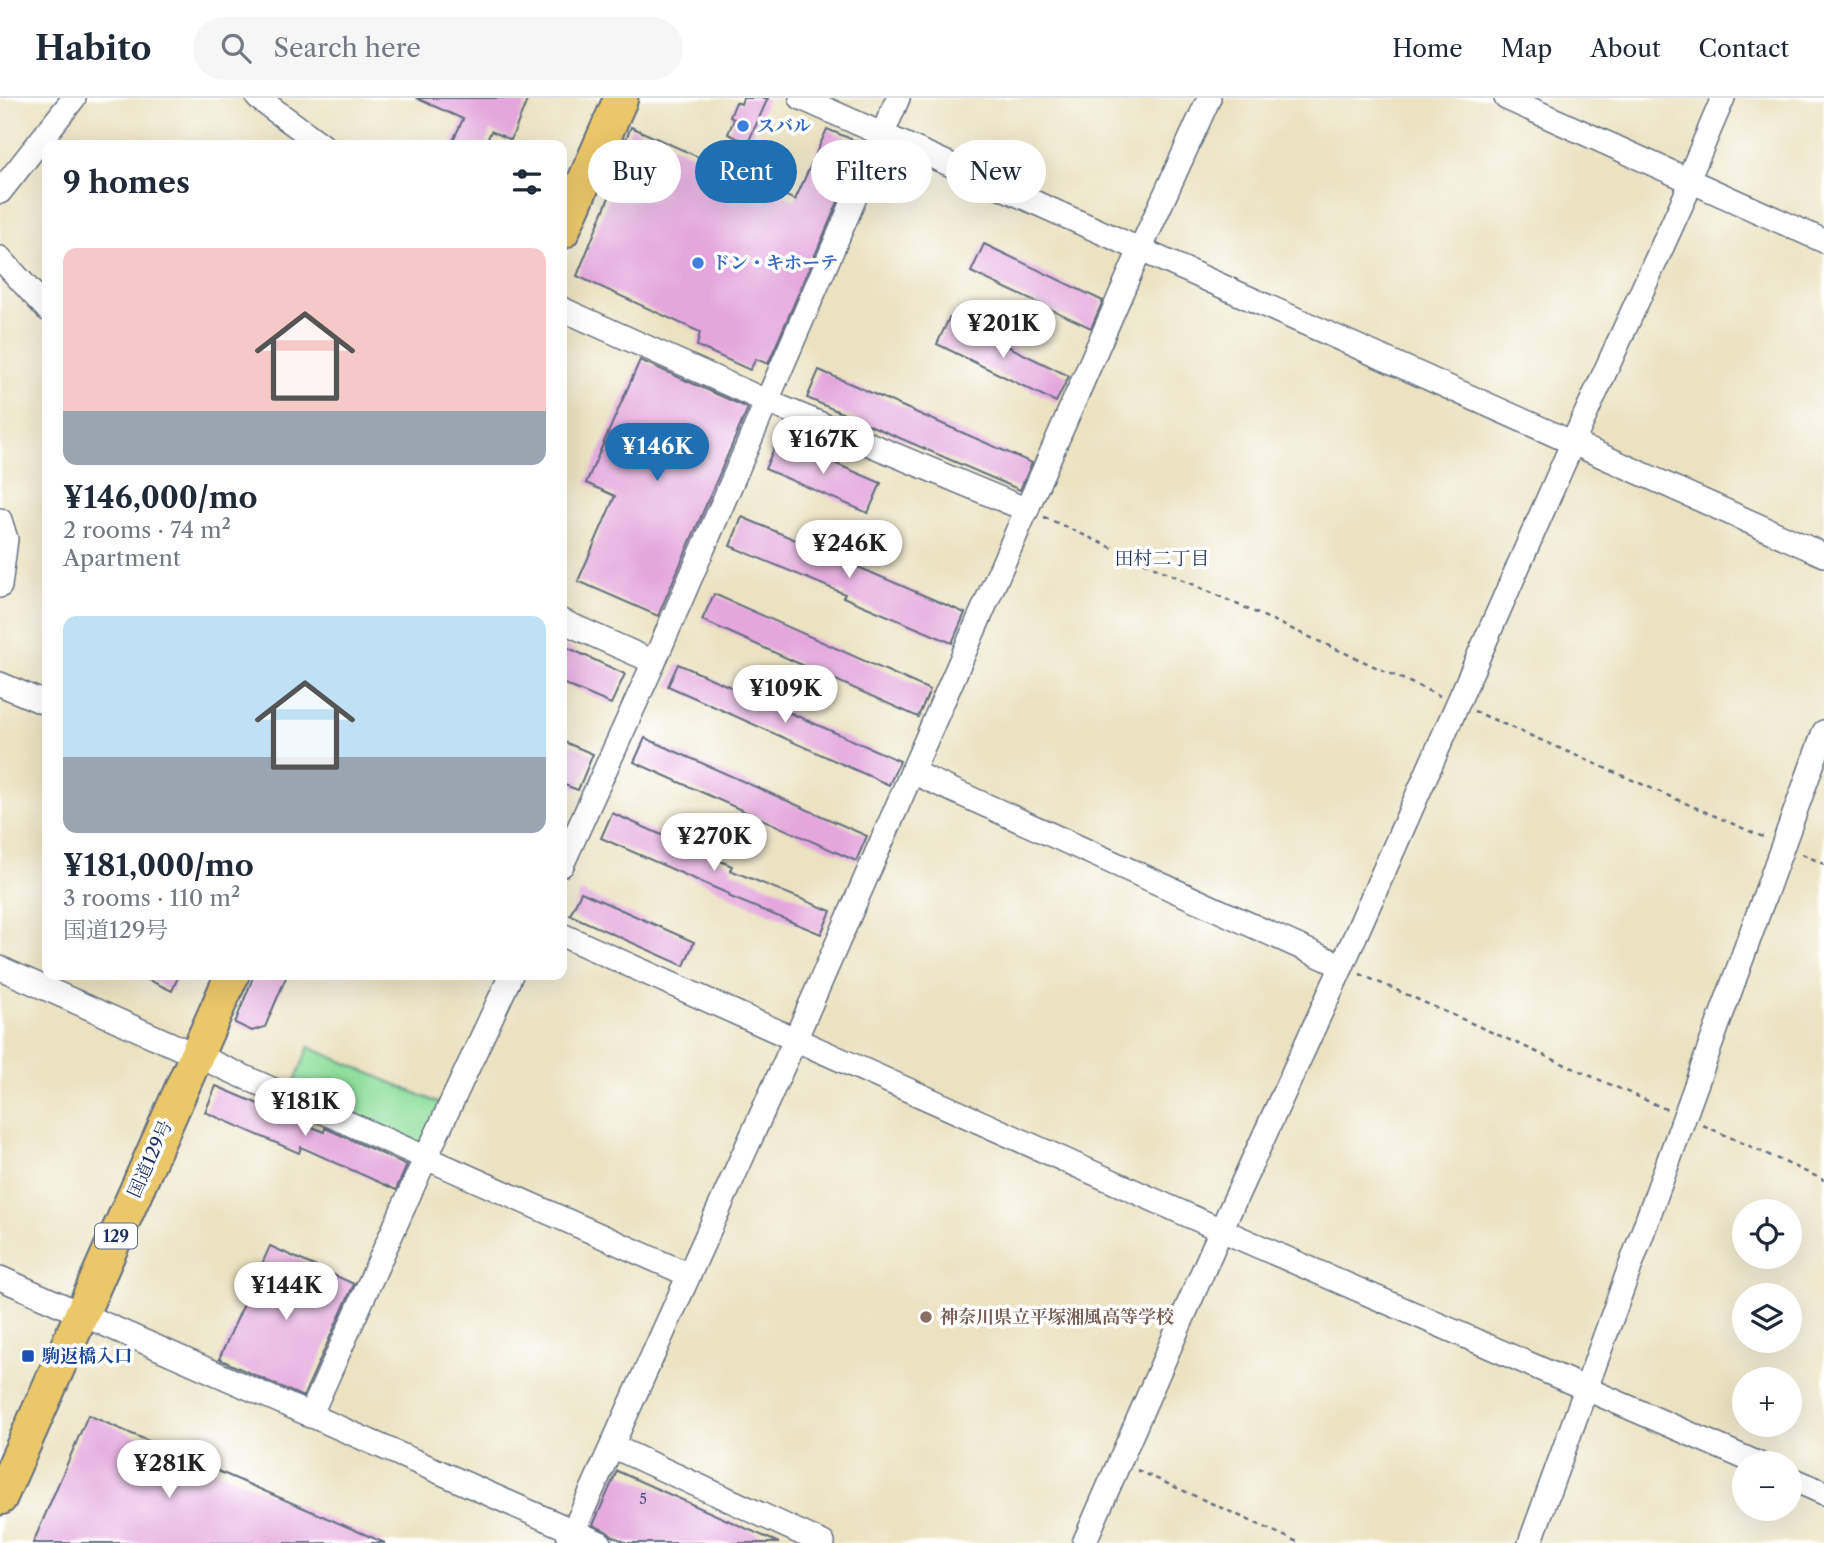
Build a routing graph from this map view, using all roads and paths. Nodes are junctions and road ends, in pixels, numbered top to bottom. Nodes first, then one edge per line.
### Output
1 (74, 98) edge
2 (258, 98) edge
3 (599, 98) edge
4 (621, 98) edge
5 (801, 98) edge
6 (898, 98) edge
7 (1209, 98) edge
8 (1506, 98) edge
9 (1723, 98) edge
10 (882, 134) junction
11 (315, 140) edge
12 (567, 170) edge
13 (1688, 180) junction
14 (0, 192) edge
15 (567, 221) edge
16 (1824, 241) edge
17 (1140, 250) junction
18 (0, 258) edge
19 (42, 304) edge
20 (567, 311) edge
21 (766, 401) junction
22 (1573, 442) junction
23 (1027, 510) junction
24 (0, 520) edge
25 (1824, 555) edge
26 (0, 586) edge
27 (567, 623) edge
28 (654, 662) junction
29 (0, 684) edge
30 (42, 702) edge
31 (1457, 704) junction
32 (1824, 732) edge
33 (912, 772) junction
34 (1783, 846) junction
35 (567, 853) edge
36 (1824, 864) edge
37 (567, 937) edge
38 (1342, 966) junction
39 (0, 968) edge
40 (207, 980) edge
41 (229, 980) edge
42 (509, 980) edge
43 (795, 1040) junction
44 (187, 1050) junction
45 (1685, 1117) junction
46 (426, 1157) junction
47 (1824, 1180) edge
48 (1221, 1230) junction
49 (689, 1275) junction
50 (0, 1278) edge
51 (72, 1310) junction
52 (1586, 1387) junction
53 (310, 1416) junction
54 (0, 1443) edge
55 (611, 1446) junction
56 (1732, 1452) edge
57 (1119, 1462) junction
58 (1802, 1483) edge
59 (1824, 1493) edge
60 (0, 1498) edge
61 (570, 1537) edge
62 (600, 1543) edge
63 (823, 1543) edge
64 (1084, 1543) edge
65 (1300, 1543) edge
66 (1530, 1543) edge

1 - 14 street
2 - 11 street
3 - 12 highway
4 - 15 highway
5 - 10 street
6 - 10 street
7 - 17 street
8 - 13 street
9 - 13 street
10 - 17 street
10 - 21 street
13 - 16 street
13 - 22 street
17 - 22 street
17 - 23 street
18 - 19 street
20 - 21 street
21 - 23 street
21 - 28 street
22 - 25 street
22 - 31 street
23 - 31 path
23 - 33 street
24 - 26 street
27 - 28 street
28 - 35 street
29 - 30 street
31 - 34 path
31 - 38 street
32 - 34 street
33 - 38 street
33 - 43 street
34 - 36 path
34 - 45 street
37 - 43 street
38 - 45 path
38 - 48 street
39 - 44 street
40 - 44 highway, 国道129号 / 129
41 - 44 highway, 国道129号 / 129
42 - 46 street
43 - 48 street
43 - 49 street
44 - 46 street
44 - 51 highway, 国道129号 / 129
45 - 47 path
45 - 52 street
46 - 49 street
46 - 53 street
48 - 52 street
48 - 57 street
49 - 55 street
50 - 51 street
51 - 53 street
51 - 54 highway, 国道129号 / 129
51 - 60 highway, 国道129号 / 129
52 - 56 street
52 - 66 street
53 - 61 street
55 - 61 street
55 - 63 street
57 - 64 street
57 - 65 path
58 - 59 street
61 - 62 street

